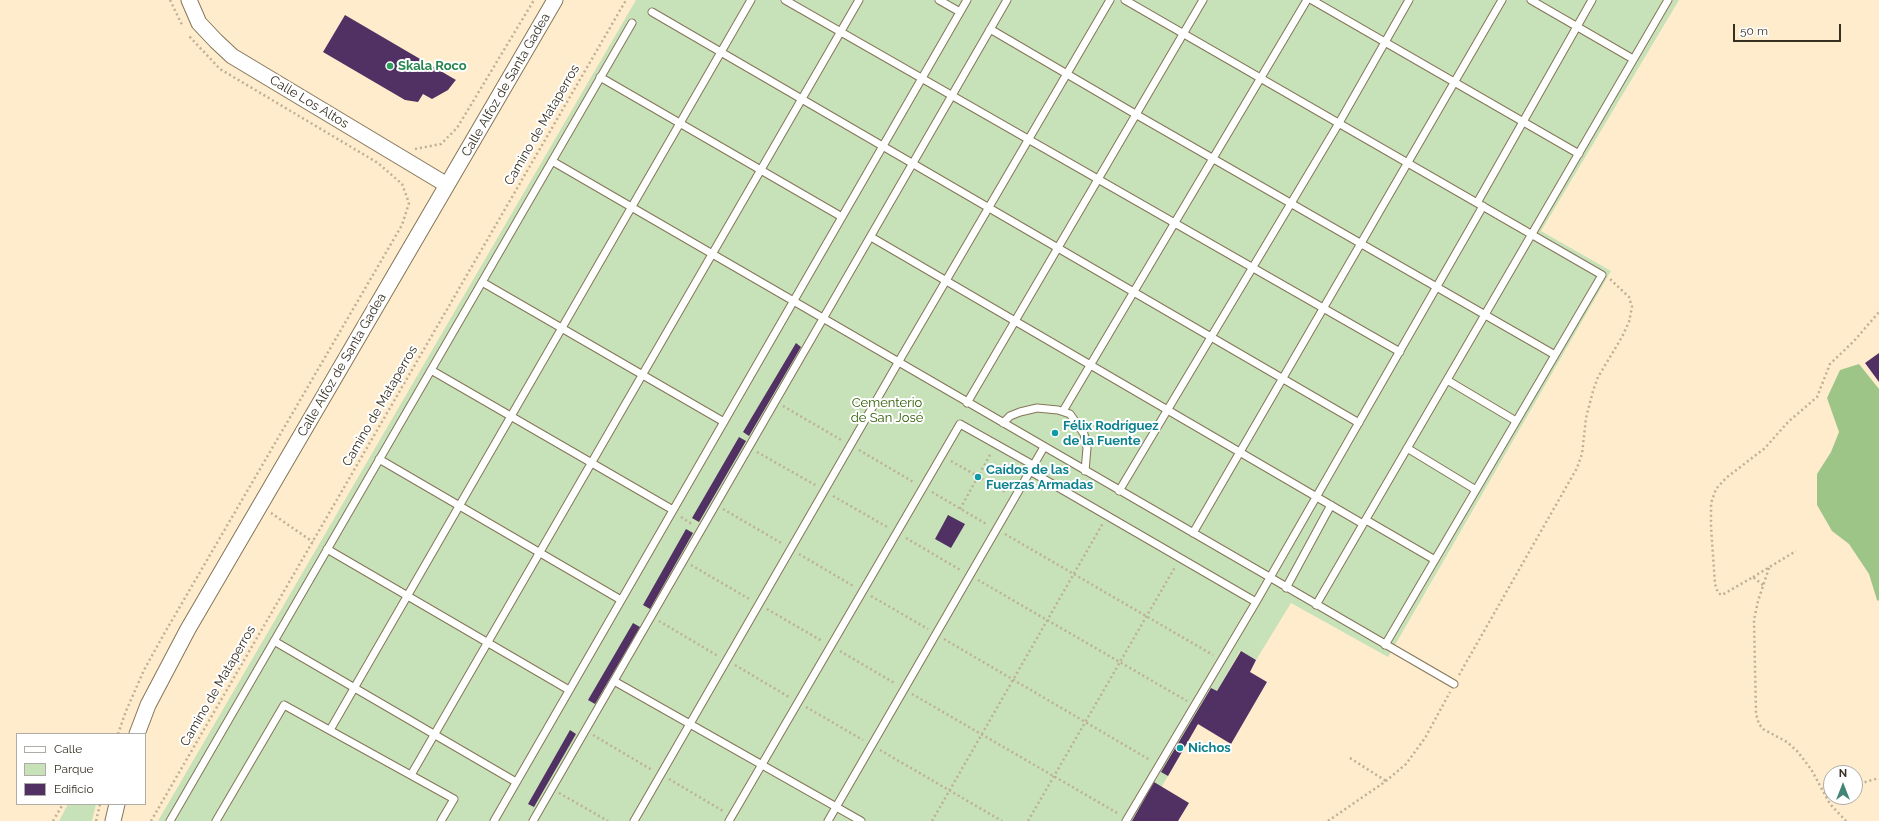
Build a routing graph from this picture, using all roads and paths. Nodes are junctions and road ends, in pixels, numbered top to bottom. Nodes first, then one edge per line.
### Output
1 (189, 0) edge
2 (534, 0) edge
3 (555, 0) edge
4 (626, 0) edge
5 (751, 0) edge
6 (785, 0) edge
7 (859, 0) edge
8 (939, 0) edge
9 (967, 0) edge
10 (1007, 0) edge
11 (1110, 0) edge
12 (1124, 0) edge
13 (1203, 0) edge
14 (1307, 0) edge
15 (1312, 0) edge
16 (1409, 0) edge
17 (1502, 0) edge
18 (1531, 0) edge
19 (1592, 0) edge
20 (1668, 0) edge
21 (652, 12) dead end
22 (960, 12) junction
23 (632, 23) dead end
24 (1577, 27) junction
25 (990, 29) junction
26 (842, 31) junction
27 (1183, 34) junction
28 (1385, 42) junction
29 (721, 52) junction
30 (1633, 59) junction
31 (1067, 73) junction
32 (600, 78) junction
33 (922, 78) junction
34 (1260, 79) junction
35 (1454, 82) junction
36 (952, 96) junction
37 (802, 99) junction
38 (1137, 115) junction
39 (1339, 122) junction
40 (1523, 122) junction
41 (680, 124) junction
42 (1028, 139) junction
43 (409, 144) dead end
44 (883, 146) junction
45 (416, 148) junction
46 (1578, 154) junction
47 (1213, 158) junction
48 (552, 161) junction
49 (408, 162) junction
50 (1408, 162) junction
51 (913, 164) junction
52 (761, 170) junction
53 (1098, 180) junction
54 (447, 185) junction
55 (1291, 203) junction
56 (1480, 204) junction
57 (632, 207) junction
58 (988, 208) junction
59 (842, 217) junction
60 (1174, 223) junction
61 (1532, 234) junction
62 (871, 237) junction
63 (1361, 243) junction
64 (1058, 248) junction
65 (712, 254) junction
66 (1252, 268) junction
67 (1602, 275) junction
68 (946, 280) junction
69 (482, 282) junction
70 (1437, 288) junction
71 (1133, 292) junction
72 (794, 302) junction
73 (1323, 308) junction
74 (1879, 312) edge
75 (1485, 315) junction
76 (824, 319) junction
77 (1015, 321) junction
78 (563, 328) junction
79 (1211, 337) junction
80 (1400, 352) junction
81 (1555, 355) junction
82 (899, 361) junction
83 (1090, 364) junction
84 (431, 370) junction
85 (642, 374) junction
86 (1283, 378) junction
87 (1447, 380) junction
88 (967, 402) junction
89 (1168, 409) junction
90 (1063, 411) junction
91 (512, 416) junction
92 (1516, 421) junction
93 (724, 422) junction
94 (1359, 422) junction
95 (1003, 424) junction
96 (996, 444) junction
97 (1044, 447) junction
98 (1407, 448) junction
99 (1240, 451) junction
100 (941, 456) junction
101 (379, 459) junction
102 (591, 462) junction
103 (1032, 468) junction
104 (1085, 471) junction
105 (978, 477) junction
106 (1476, 490) junction
107 (1119, 491) junction
108 (1316, 496) junction
109 (1015, 497) junction
110 (260, 505) junction
111 (1331, 505) junction
112 (459, 507) junction
113 (960, 508) dead end
114 (673, 511) junction
115 (1107, 516) junction
116 (1364, 522) junction
117 (702, 529) junction
118 (1192, 533) junction
119 (313, 542) junction
120 (327, 549) junction
121 (1796, 551) dead end
122 (539, 552) junction
123 (1180, 558) junction
124 (1435, 560) junction
125 (1769, 568) junction
126 (1753, 577) junction
127 (1268, 578) junction
128 (1764, 585) junction
129 (1286, 588) junction
130 (408, 596) junction
131 (621, 600) junction
132 (1256, 602) junction
133 (1316, 605) junction
134 (651, 617) junction
135 (274, 641) junction
136 (487, 642) junction
137 (1385, 645) junction
138 (727, 661) junction
139 (614, 681) junction
140 (1454, 684) junction
141 (355, 688) junction
142 (569, 690) junction
143 (798, 702) junction
144 (690, 724) junction
145 (330, 730) junction
146 (118, 733) edge
147 (138, 733) edge
148 (434, 734) junction
149 (872, 745) junction
150 (1350, 758) dead end
151 (762, 765) junction
152 (411, 775) junction
153 (1879, 778) edge
154 (1386, 781) junction
155 (516, 782) junction
156 (1863, 783) edge
157 (552, 789) junction
158 (950, 790) junction
159 (1823, 791) edge
160 (62, 805) edge
161 (100, 805) edge
162 (117, 805) edge
163 (1832, 805) edge
164 (836, 807) junction
165 (53, 821) edge
166 (96, 821) edge
167 (113, 821) edge
168 (152, 821) edge
169 (170, 821) edge
170 (216, 821) edge
171 (441, 821) edge
172 (494, 821) edge
173 (534, 821) edge
174 (608, 821) edge
175 (634, 821) edge
176 (729, 821) edge
177 (828, 821) edge
178 (861, 821) edge
179 (932, 821) edge
180 (1002, 821) edge
181 (1028, 821) edge
182 (1126, 821) edge
183 (1328, 821) edge
184 (1846, 821) edge

1 - 49 street, Calle Los Altos
2 - 45 path
3 - 54 street, Calle Alfoz de Santa Gadea
4 - 119 path, Camino de Mataperros
5 - 29 lane
6 - 26 lane
7 - 26 lane
8 - 22 lane
9 - 22 lane
10 - 25 lane
11 - 31 lane
12 - 27 lane
13 - 27 lane
14 - 34 lane
15 - 28 lane
16 - 28 lane
17 - 35 lane
18 - 24 lane
19 - 24 lane
20 - 30 lane
21 - 29 lane
22 - 33 lane
23 - 32 lane
24 - 30 lane
24 - 40 lane
25 - 31 lane
25 - 36 lane
26 - 33 lane
26 - 37 lane
27 - 34 lane
27 - 38 lane
28 - 35 lane
28 - 39 lane
29 - 37 lane
29 - 41 lane
30 - 46 lane
31 - 38 lane
31 - 42 lane
32 - 41 lane
32 - 48 lane
33 - 36 lane
33 - 44 lane
34 - 39 lane
34 - 47 lane
35 - 40 lane
35 - 50 lane
36 - 42 lane
36 - 51 lane
37 - 44 lane
37 - 52 lane
38 - 47 lane
38 - 53 lane
39 - 50 lane
39 - 55 lane
40 - 46 lane
40 - 56 lane
41 - 52 lane
41 - 57 lane
42 - 53 lane
42 - 58 lane
43 - 45 path
44 - 51 lane
44 - 59 lane
45 - 49 path
46 - 61 lane
47 - 55 lane
47 - 60 lane
48 - 57 lane
48 - 69 lane
49 - 54 street, Calle Los Altos
49 - 146 path
50 - 56 lane
50 - 63 lane
51 - 58 lane
51 - 62 lane
52 - 59 lane
52 - 65 lane
53 - 60 lane
53 - 64 lane
54 - 110 street, Calle Alfoz de Santa Gadea
55 - 63 lane
55 - 66 lane
56 - 61 lane
56 - 70 lane
57 - 65 lane
57 - 78 lane
58 - 64 lane
58 - 68 lane
59 - 72 lane
60 - 66 lane
60 - 71 lane
61 - 67 lane
61 - 75 lane
62 - 68 lane
62 - 76 lane
63 - 70 lane
63 - 73 lane
64 - 71 lane
64 - 77 lane
65 - 72 lane
65 - 85 lane
66 - 73 lane
66 - 79 lane
67 - 81 lane
67 - 140 path
68 - 77 lane
68 - 82 lane
69 - 78 lane
69 - 84 lane
70 - 75 lane
70 - 80 lane
71 - 79 lane
71 - 83 lane
72 - 76 lane
72 - 93 lane
73 - 80 lane
73 - 86 lane
74 - 126 path
75 - 81 lane
75 - 87 lane
76 - 82 lane
76 - 117 lane
77 - 83 lane
77 - 88 lane
78 - 85 lane
78 - 91 lane
79 - 86 lane
79 - 89 lane
80 - 94 lane
81 - 92 lane
82 - 88 lane
82 - 138 lane
83 - 89 lane
83 - 90 lane
84 - 91 lane
84 - 101 lane
85 - 93 lane
85 - 102 lane
86 - 94 lane
86 - 99 lane
87 - 92 lane
87 - 98 lane
88 - 95 lane
89 - 99 lane
89 - 107 lane
90 - 95 lane
90 - 104 lane
91 - 102 lane
91 - 112 lane
92 - 106 lane
93 - 114 lane
94 - 108 lane
95 - 97 lane
96 - 100 lane
96 - 103 lane
96 - 105 path
97 - 103 lane
97 - 104 lane
98 - 106 lane
98 - 116 lane
99 - 108 lane
99 - 118 lane
100 - 105 path
100 - 143 lane
101 - 112 lane
101 - 120 lane
102 - 114 lane
102 - 122 lane
103 - 109 lane
103 - 115 lane
104 - 107 lane
105 - 109 path
105 - 113 path
106 - 124 lane
107 - 118 lane
108 - 111 lane
108 - 127 lane
109 - 149 lane
110 - 119 path
110 - 147 street, Calle Alfoz de Santa Gadea
111 - 116 lane
111 - 129 lane
112 - 122 lane
112 - 130 lane
114 - 117 path
114 - 131 lane
115 - 123 lane
115 - 158 path
116 - 124 lane
116 - 133 lane
117 - 134 lane
118 - 127 lane
119 - 168 path, Camino de Mataperros
120 - 130 lane
120 - 135 lane
121 - 125 path
122 - 131 lane
122 - 136 lane
123 - 132 lane
123 - 181 path
124 - 137 lane
125 - 126 path
125 - 128 path
126 - 128 path
127 - 129 lane
127 - 132 lane
128 - 159 path
129 - 133 lane
130 - 136 lane
130 - 141 lane
131 - 142 lane
132 - 182 lane
133 - 137 lane
134 - 138 path
134 - 139 lane
135 - 141 lane
135 - 169 lane
136 - 142 lane
136 - 148 lane
137 - 140 lane
138 - 143 path
138 - 144 lane
139 - 144 lane
139 - 157 lane
140 - 154 path
141 - 145 lane
141 - 148 lane
142 - 155 lane
143 - 149 path
143 - 151 lane
144 - 151 lane
144 - 175 lane
145 - 152 lane
145 - 170 lane
148 - 152 lane
148 - 155 lane
149 - 158 path
149 - 164 lane
150 - 154 path
151 - 164 lane
151 - 176 lane
152 - 171 lane
153 - 156 path
154 - 183 path
155 - 172 lane
157 - 173 lane
157 - 174 path
158 - 179 path
158 - 180 path
160 - 165 path
161 - 166 path
162 - 167 street
163 - 184 path
164 - 177 lane
164 - 178 lane

